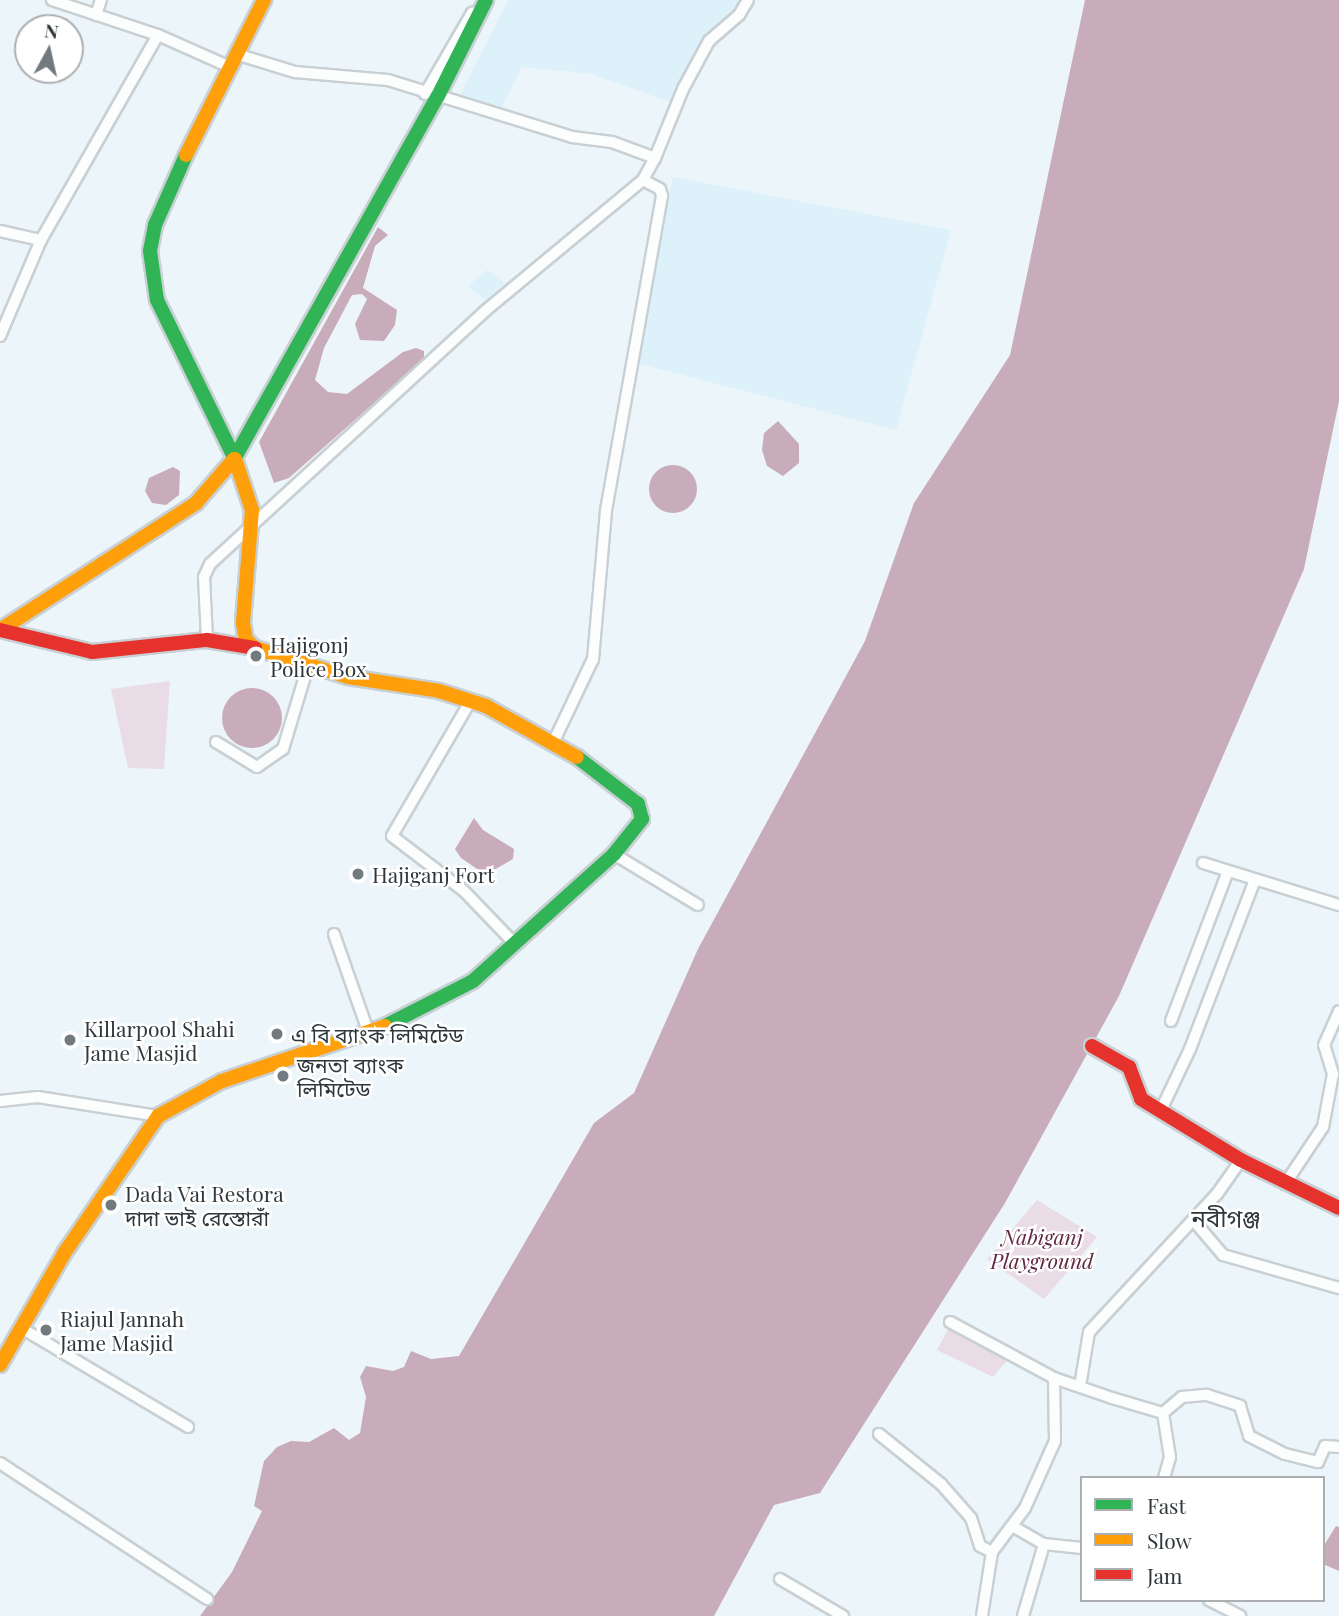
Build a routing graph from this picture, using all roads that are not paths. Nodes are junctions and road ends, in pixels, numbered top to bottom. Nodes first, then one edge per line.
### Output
1 (52, 0) edge
2 (101, 0) edge
3 (264, 0) edge
4 (479, 0) edge
5 (486, 0) edge
6 (748, 0) edge
7 (96, 15) junction
8 (158, 35) junction
9 (233, 60) junction
10 (431, 95) junction
11 (655, 159) junction
12 (643, 180) junction
13 (0, 231) edge
14 (41, 240) junction
15 (0, 336) edge
16 (234, 458) junction
17 (253, 523) junction
18 (0, 630) edge
19 (207, 640) junction
20 (255, 648) junction
21 (308, 666) junction
22 (471, 700) junction
23 (554, 741) junction
24 (216, 742) dead end
25 (614, 854) junction
26 (1203, 863) dead end
27 (1228, 871) junction
28 (1255, 880) junction
29 (698, 905) dead end
30 (1339, 905) edge
31 (334, 934) dead end
32 (516, 945) junction
33 (1339, 1011) edge
34 (1171, 1021) dead end
35 (369, 1034) junction
36 (1092, 1046) dead end
37 (0, 1101) edge
38 (1161, 1110) junction
39 (158, 1116) junction
40 (1241, 1160) junction
41 (1285, 1184) junction
42 (1339, 1208) edge
43 (1194, 1221) junction
44 (1339, 1288) edge
45 (950, 1322) dead end
46 (23, 1329) junction
47 (0, 1365) edge
48 (1054, 1378) junction
49 (1080, 1386) junction
50 (1163, 1413) junction
51 (188, 1427) dead end
52 (879, 1434) dead end
53 (1339, 1447) edge
54 (0, 1464) edge
55 (1165, 1476) edge
56 (1014, 1527) junction
57 (1044, 1544) junction
58 (1080, 1548) edge
59 (992, 1552) junction
60 (780, 1579) dead end
61 (207, 1599) dead end
62 (1213, 1602) edge
63 (843, 1616) edge
64 (982, 1616) edge
65 (1023, 1616) edge
66 (1240, 1616) edge

1 - 7 street
2 - 7 street
3 - 9 main road
4 - 10 street
5 - 10 main road
6 - 11 street
7 - 8 street
8 - 9 street
8 - 14 street
9 - 10 street
9 - 16 main road
10 - 11 street
10 - 16 main road
11 - 12 street
12 - 17 street
12 - 23 street
13 - 14 street
14 - 15 street
16 - 17 main road
16 - 18 main road
17 - 19 street
17 - 20 main road
18 - 19 main road
19 - 20 main road
20 - 21 main road
21 - 22 main road
21 - 24 street
22 - 23 main road
22 - 32 street
23 - 25 main road
25 - 29 street
25 - 32 main road
26 - 27 street
27 - 28 street
27 - 34 street
28 - 30 street
28 - 38 street
31 - 35 street
32 - 35 main road
33 - 41 street
35 - 39 main road
36 - 38 main road
37 - 39 street
38 - 40 main road
39 - 46 main road
40 - 41 main road
40 - 43 street
41 - 42 main road
43 - 44 street
43 - 49 street
45 - 48 street
46 - 47 main road
46 - 51 street
48 - 49 street
48 - 56 street
49 - 50 street
50 - 53 street
50 - 55 street
52 - 59 street
54 - 61 street
56 - 57 street
56 - 59 street
57 - 58 street
57 - 65 street
59 - 64 street
60 - 63 street
62 - 66 street

